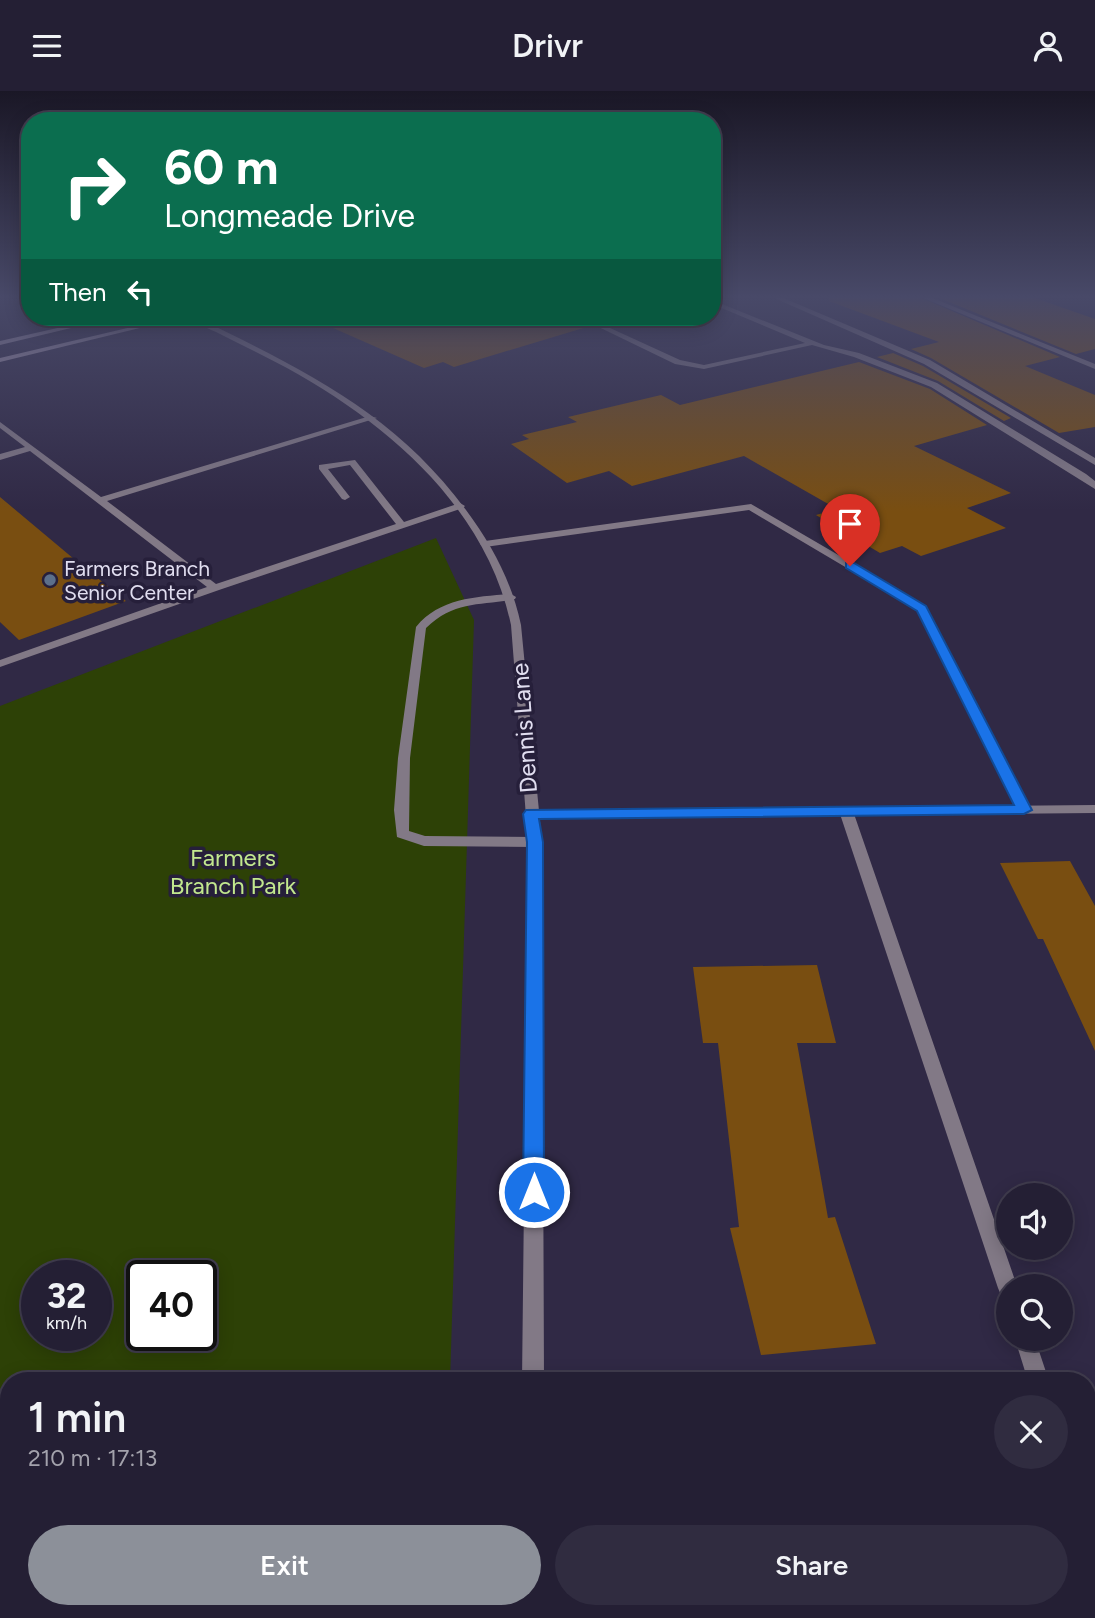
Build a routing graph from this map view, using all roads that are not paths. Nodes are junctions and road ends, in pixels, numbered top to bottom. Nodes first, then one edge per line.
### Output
1 (293, 368) edge
2 (890, 368) edge
3 (938, 368) edge
4 (373, 418) junction
5 (0, 424) edge
6 (32, 448) junction
7 (0, 457) edge
8 (1095, 462) edge
9 (1095, 487) edge
10 (345, 497) dead end
11 (100, 500) junction
12 (460, 506) junction
13 (402, 526) junction
14 (485, 544) junction
15 (215, 588) junction
16 (511, 597) junction
17 (0, 664) edge
18 (1095, 809) edge
19 (1024, 810) junction
20 (846, 811) junction
21 (531, 814) junction
22 (535, 842) junction
23 (1003, 1274) edge
24 (1029, 1351) edge
25 (533, 1372) edge
26 (1036, 1372) edge

1 - 4 street, Dennis Lane
2 - 9 street
3 - 8 street
4 - 11 street
4 - 12 street, Dennis Lane
5 - 6 street
6 - 7 street
6 - 11 street
10 - 13 street
11 - 15 street
12 - 13 street
12 - 14 street, Dennis Lane
13 - 15 street
14 - 16 street, Dennis Lane
14 - 19 street
15 - 17 street
16 - 21 street, Dennis Lane
16 - 22 street
18 - 19 street
19 - 20 street
20 - 21 street
20 - 23 street
21 - 22 street, Dennis Lane
22 - 25 street, Dennis Lane
24 - 26 street

